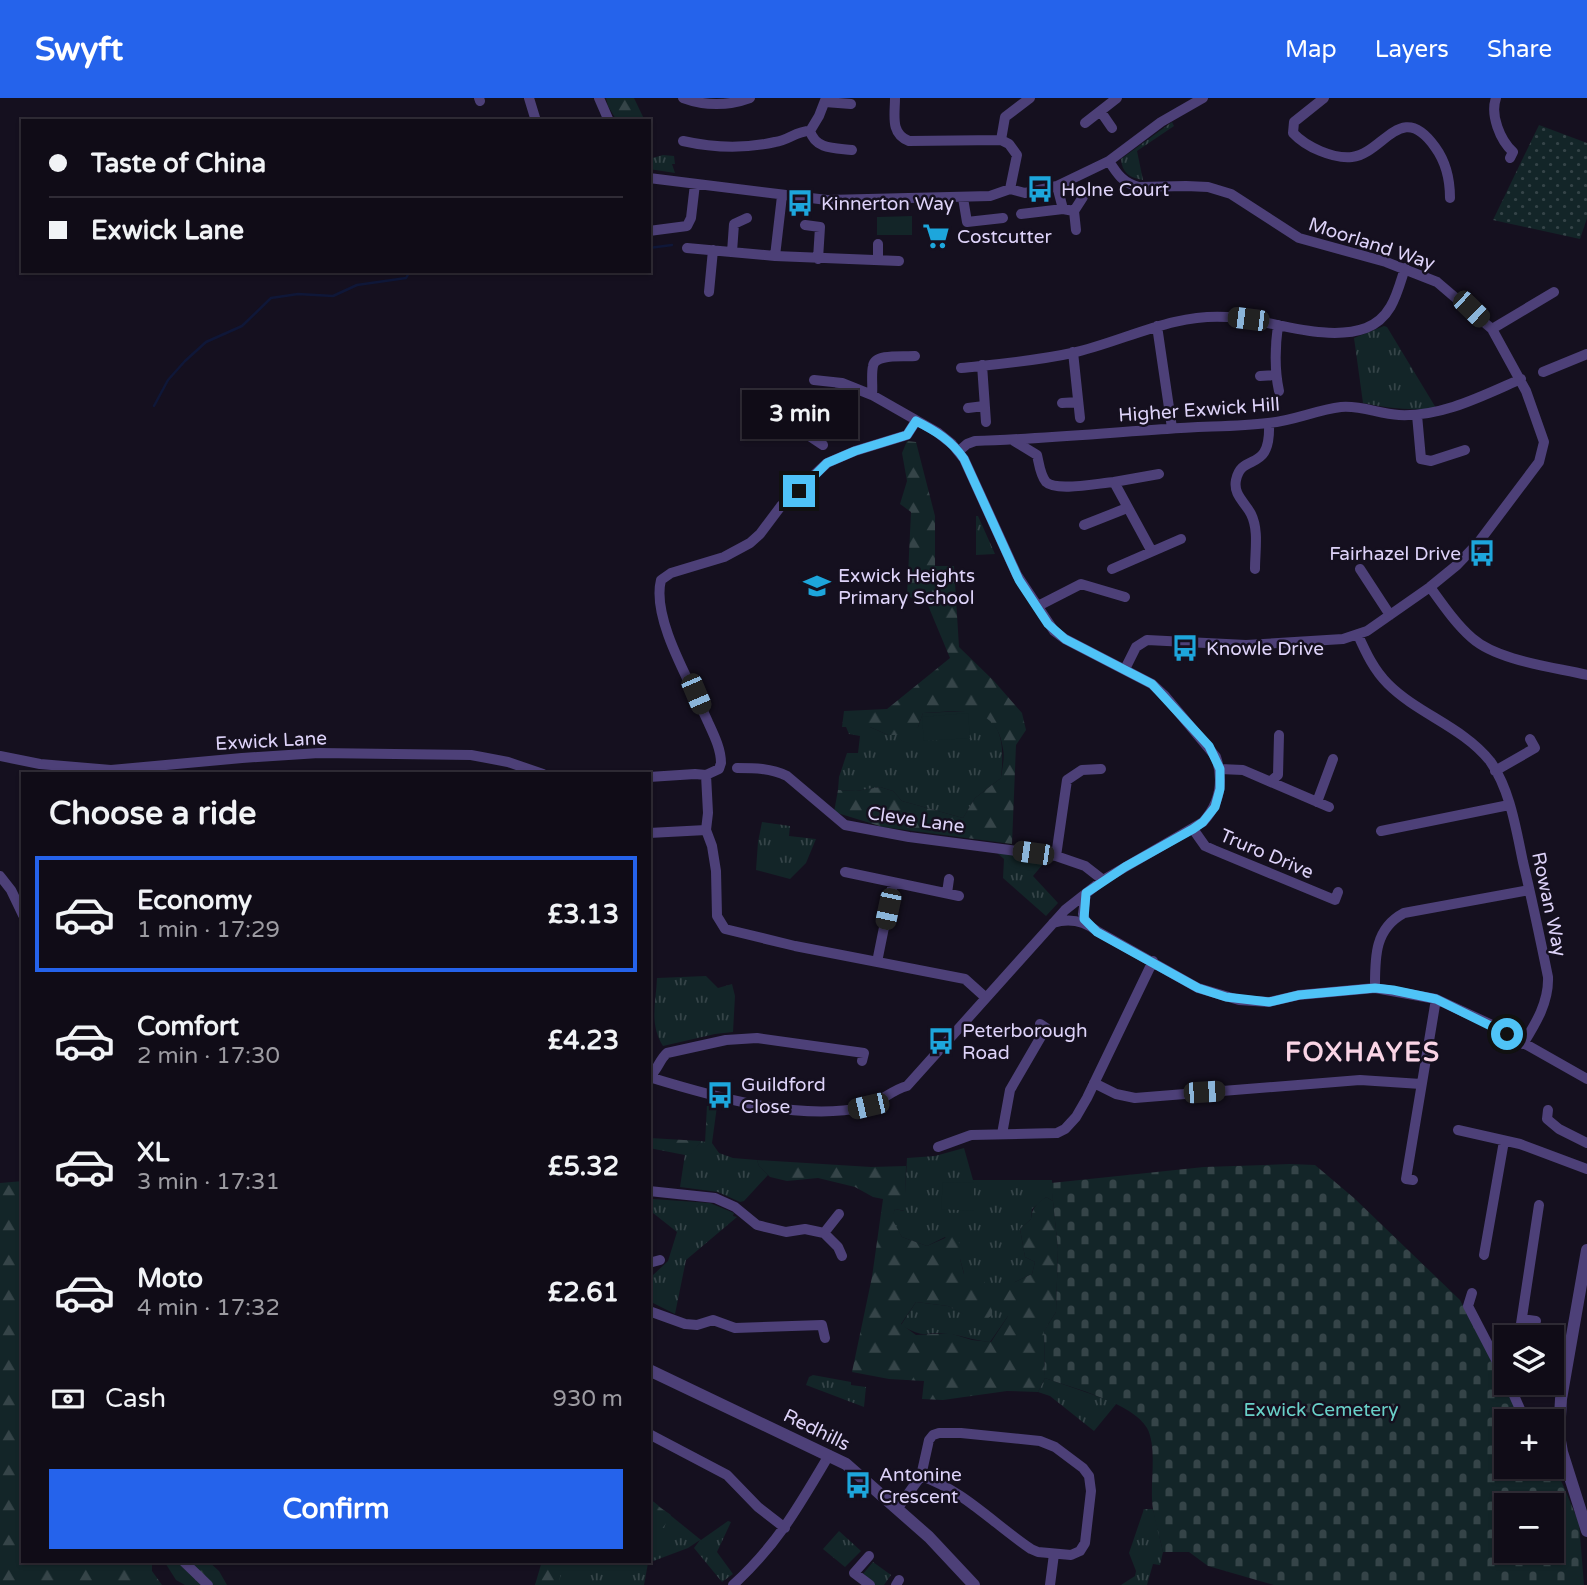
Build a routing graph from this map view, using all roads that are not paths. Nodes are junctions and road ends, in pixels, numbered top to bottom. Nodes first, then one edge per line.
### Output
1 (529, 98) edge
2 (599, 98) edge
3 (683, 98) edge
4 (750, 98) edge
5 (895, 98) edge
6 (1030, 98) edge
7 (1117, 98) edge
8 (1203, 98) edge
9 (1324, 98) edge
10 (1496, 98) edge
11 (825, 100) edge
12 (1183, 102) edge
13 (851, 104) dead end
14 (1101, 112) junction
15 (535, 119) edge
16 (609, 119) edge
17 (1085, 123) dead end
18 (1112, 128) dead end
19 (810, 131) junction
20 (1001, 140) junction
21 (682, 141) dead end
22 (852, 150) dead end
23 (1515, 153) dead end
24 (1109, 161) junction
25 (651, 178) edge
26 (695, 184) junction
27 (1450, 184) junction
28 (1462, 184) dead end
29 (1057, 186) junction
30 (1010, 189) junction
31 (782, 196) junction
32 (1083, 197) dead end
33 (963, 198) junction
34 (1450, 198) dead end
35 (1068, 210) junction
36 (1021, 214) dead end
37 (747, 218) dead end
38 (1003, 218) dead end
39 (967, 222) junction
40 (954, 223) dead end
41 (805, 225) dead end
42 (1076, 230) dead end
43 (651, 231) edge
44 (878, 244) dead end
45 (687, 248) dead end
46 (713, 250) junction
47 (732, 252) junction
48 (775, 256) junction
49 (818, 258) junction
50 (878, 260) junction
51 (899, 261) dead end
52 (1405, 268) junction
53 (709, 292) dead end
54 (1555, 292) dead end
55 (1278, 325) junction
56 (1157, 326) junction
57 (1492, 329) junction
58 (1073, 352) junction
59 (1587, 354) edge
60 (915, 356) dead end
61 (982, 365) junction
62 (961, 368) dead end
63 (1543, 372) dead end
64 (1275, 375) junction
65 (1260, 376) dead end
66 (1521, 379) junction
67 (814, 380) dead end
68 (842, 383) junction
69 (1279, 391) dead end
70 (872, 395) junction
71 (1078, 402) junction
72 (1062, 403) dead end
73 (984, 406) junction
74 (968, 408) dead end
75 (1417, 415) junction
76 (1080, 418) dead end
77 (916, 421) junction
78 (986, 422) dead end
79 (782, 423) dead end
80 (1269, 424) junction
81 (1172, 428) junction
82 (811, 438) junction
83 (1013, 440) junction
84 (823, 445) dead end
85 (1465, 450) dead end
86 (959, 452) junction
87 (1159, 474) dead end
88 (1114, 482) junction
89 (1127, 508) junction
90 (1084, 525) dead end
91 (1181, 539) dead end
92 (1151, 550) junction
93 (1112, 569) dead end
94 (1255, 569) dead end
95 (1360, 569) dead end
96 (1430, 587) junction
97 (1125, 597) dead end
98 (1038, 606) junction
99 (1390, 615) junction
100 (1358, 635) junction
101 (1125, 669) junction
102 (1587, 675) edge
103 (1281, 739) dead end
104 (1535, 748) dead end
105 (0, 756) edge
106 (1333, 759) dead end
107 (737, 768) dead end
108 (1101, 769) dead end
109 (1220, 769) junction
110 (1495, 771) junction
111 (537, 772) edge
112 (706, 775) junction
113 (651, 777) edge
114 (1271, 782) junction
115 (1317, 802) junction
116 (1509, 805) junction
117 (1329, 807) dead end
118 (1193, 829) junction
119 (706, 830) junction
120 (1381, 831) dead end
121 (651, 833) edge
122 (1056, 856) junction
123 (845, 872) dead end
124 (0, 876) edge
125 (950, 879) dead end
126 (1103, 880) junction
127 (894, 883) junction
128 (1530, 890) junction
129 (947, 893) junction
130 (1086, 893) junction
131 (959, 896) dead end
132 (21, 911) edge
133 (1332, 913) dead end
134 (1052, 923) junction
135 (1086, 923) junction
136 (1153, 961) junction
137 (877, 962) junction
138 (1375, 988) junction
139 (985, 998) junction
140 (1436, 999) junction
141 (1057, 1034) dead end
142 (1523, 1044) junction
143 (865, 1054) dead end
144 (651, 1075) edge
145 (651, 1078) edge
146 (1587, 1079) edge
147 (1094, 1083) junction
148 (1421, 1083) junction
149 (1548, 1110) dead end
150 (1458, 1130) dead end
151 (1002, 1134) junction
152 (1504, 1141) junction
153 (1587, 1143) edge
154 (938, 1147) dead end
155 (1587, 1169) edge
156 (1406, 1179) dead end
157 (651, 1191) edge
158 (752, 1203) dead end
159 (1535, 1209) dead end
160 (745, 1214) junction
161 (839, 1214) dead end
162 (824, 1233) junction
163 (1587, 1250) edge
164 (1484, 1255) dead end
165 (842, 1256) dead end
166 (1472, 1293) dead end
167 (713, 1309) dead end
168 (1581, 1311) edge
169 (651, 1312) edge
170 (713, 1320) junction
171 (1522, 1320) junction
172 (1536, 1321) dead end
173 (1521, 1325) edge
174 (825, 1338) dead end
175 (1494, 1357) edge
176 (651, 1371) edge
177 (1560, 1409) edge
178 (651, 1435) edge
179 (829, 1455) junction
180 (1564, 1458) edge
181 (921, 1476) junction
182 (897, 1509) junction
183 (785, 1528) junction
184 (1587, 1531) edge
185 (1054, 1554) junction
186 (869, 1556) dead end
187 (185, 1563) edge
188 (208, 1585) edge
189 (733, 1585) edge
190 (870, 1585) edge
191 (974, 1585) edge
192 (1050, 1585) edge

1 - 15 street
2 - 16 street
3 - 4 street
5 - 20 street
6 - 20 street
7 - 14 street
8 - 12 street
9 - 27 street
10 - 23 street
11 - 13 street
11 - 19 street
12 - 24 street
14 - 17 street
14 - 18 street
19 - 21 street
19 - 22 street
20 - 30 street
24 - 29 street
24 - 52 street, Moorland Way
25 - 26 street
26 - 31 street
26 - 43 street
27 - 28 street
27 - 34 street
29 - 30 street
29 - 35 street
30 - 33 street
31 - 33 street
31 - 48 street
32 - 35 street
33 - 39 street
35 - 36 street
35 - 42 street
37 - 47 street
38 - 39 street
39 - 40 street
41 - 49 street
44 - 50 street
45 - 46 street
46 - 47 street
46 - 53 street
47 - 48 street
48 - 49 street
49 - 50 street
50 - 51 street
52 - 55 street
52 - 57 street, Moorland Way
54 - 57 street
55 - 56 street
55 - 64 street
56 - 58 street
56 - 81 street
57 - 66 street, Moorland Way
58 - 61 street
58 - 71 street
59 - 63 street
60 - 70 street
61 - 62 street
61 - 73 street
64 - 65 street
64 - 69 street
66 - 75 street, Higher Exwick Hill
66 - 96 street
67 - 68 street
68 - 70 street
68 - 82 street
70 - 77 street
71 - 72 street
71 - 76 street
73 - 74 street
73 - 78 street
75 - 80 street, Higher Exwick Hill
75 - 85 street
77 - 86 street
77 - 112 street
79 - 82 street
80 - 81 street, Higher Exwick Hill
80 - 94 street
81 - 83 street, Higher Exwick Hill
82 - 84 street
83 - 86 street, Higher Exwick Hill
83 - 88 street
86 - 98 street
87 - 88 street
88 - 89 street
89 - 90 street
89 - 92 street
91 - 92 street
92 - 93 street
95 - 99 street
96 - 99 street
96 - 102 street
97 - 98 street
98 - 101 street
99 - 100 street
100 - 101 street
100 - 110 street, Rowan Way
101 - 109 street
103 - 114 street
104 - 110 street
105 - 111 street, Exwick Lane
106 - 115 street
107 - 122 street, Cleve Lane
108 - 122 street
109 - 114 street
109 - 118 street
110 - 116 street, Rowan Way
112 - 113 street
112 - 119 street
114 - 115 street
115 - 117 street
116 - 120 street
116 - 128 street, Rowan Way
118 - 126 street
118 - 133 street, Truro Drive
119 - 121 street
119 - 137 street
122 - 126 street, Cleve Lane
123 - 127 street
124 - 132 street
125 - 129 street
126 - 130 street
127 - 129 street
127 - 137 street
128 - 138 street
128 - 142 street, Rowan Way
129 - 131 street
130 - 134 street
130 - 135 street
134 - 135 street
134 - 139 street
135 - 136 street
136 - 138 street
136 - 147 street
137 - 139 street
138 - 140 street
139 - 145 street
140 - 142 street
140 - 148 street
141 - 151 street
142 - 146 street
143 - 144 street
147 - 148 street
147 - 151 street
148 - 156 street
149 - 153 street
150 - 152 street
151 - 154 street
152 - 155 street
152 - 164 street
157 - 160 street
158 - 160 street
159 - 171 street
160 - 162 street
161 - 162 street
162 - 165 street
163 - 168 street
166 - 175 street
167 - 170 street
168 - 177 street
169 - 170 street
170 - 174 street
171 - 172 street
171 - 173 street
176 - 179 street, Redhills
178 - 183 street
179 - 182 street, Redhills
179 - 183 street
180 - 184 street
181 - 182 street
181 - 185 street
181 - 185 street
182 - 191 street, Redhills
183 - 189 street
185 - 192 street
186 - 190 street
187 - 188 street

